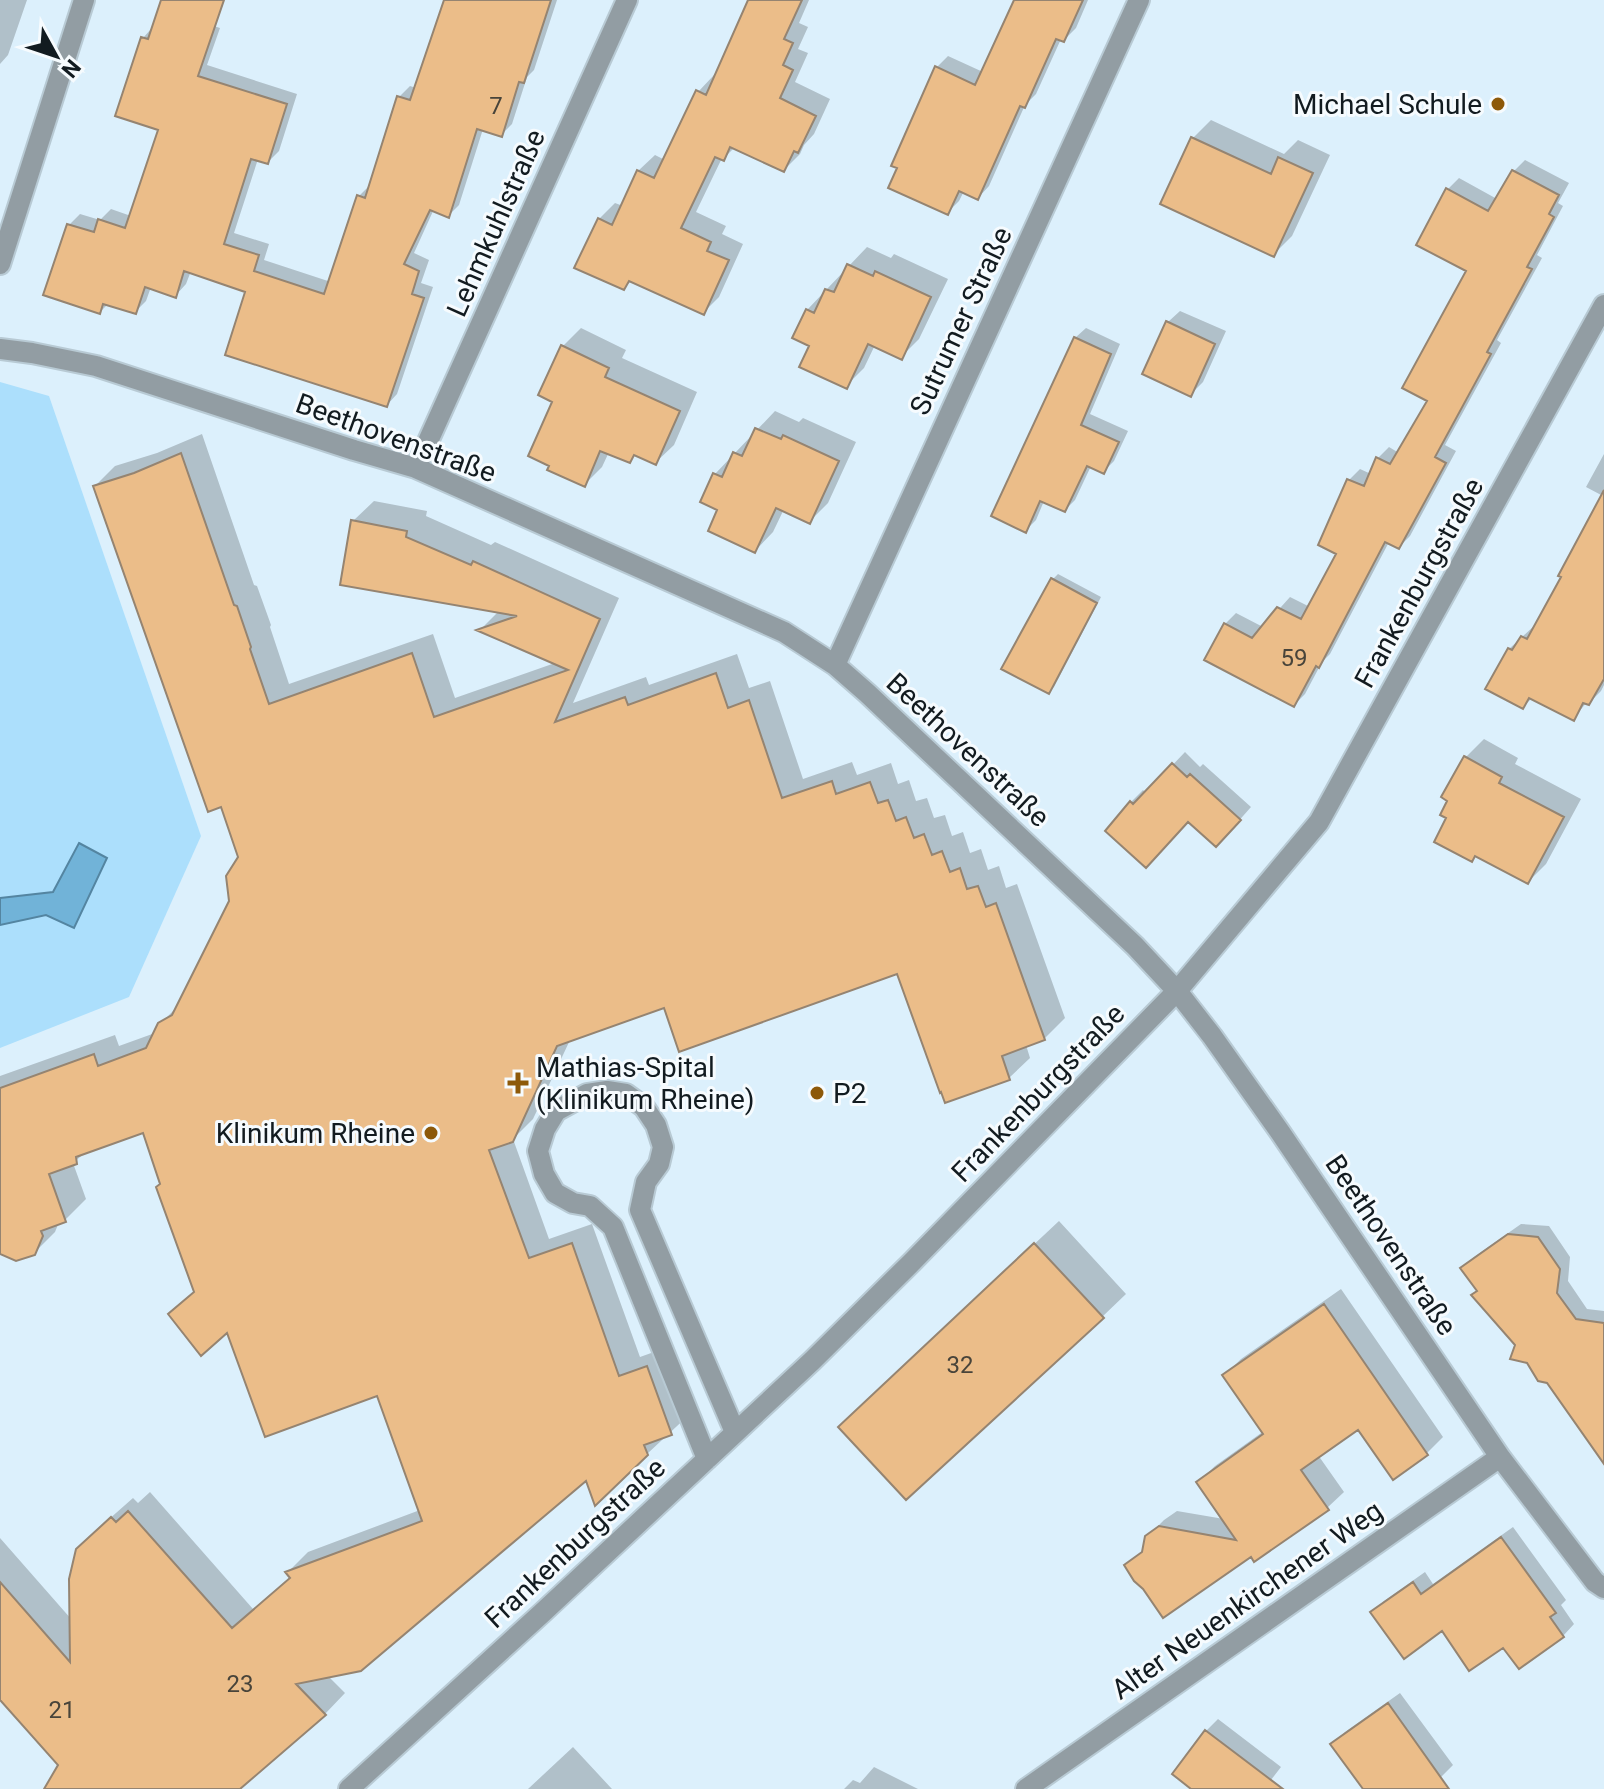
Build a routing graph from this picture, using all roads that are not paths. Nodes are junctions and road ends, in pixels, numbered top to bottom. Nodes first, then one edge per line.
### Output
1 (84, 0) edge
2 (627, 0) edge
3 (1139, 0) edge
4 (0, 264) edge
5 (1604, 305) edge
6 (0, 349) edge
7 (416, 468) junction
8 (835, 665) junction
9 (1177, 991) junction
10 (735, 1432) junction
11 (1500, 1457) junction
12 (707, 1459) junction
13 (1604, 1588) edge
14 (349, 1789) edge
15 (1026, 1789) edge

1 - 4 street
2 - 7 street, Lehmkuhlstraße
3 - 8 street, Sutrumer Straße
5 - 9 street, Frankenburgstraße
6 - 7 street, Beethovenstraße
7 - 8 street, Beethovenstraße
8 - 9 street, Beethovenstraße
9 - 10 street, Frankenburgstraße
9 - 11 street, Beethovenstraße
10 - 12 street, Frankenburgstraße
10 - 12 street
11 - 13 street, Beethovenstraße
11 - 15 street, Alter Neuenkirchener Weg
12 - 14 street, Frankenburgstraße

